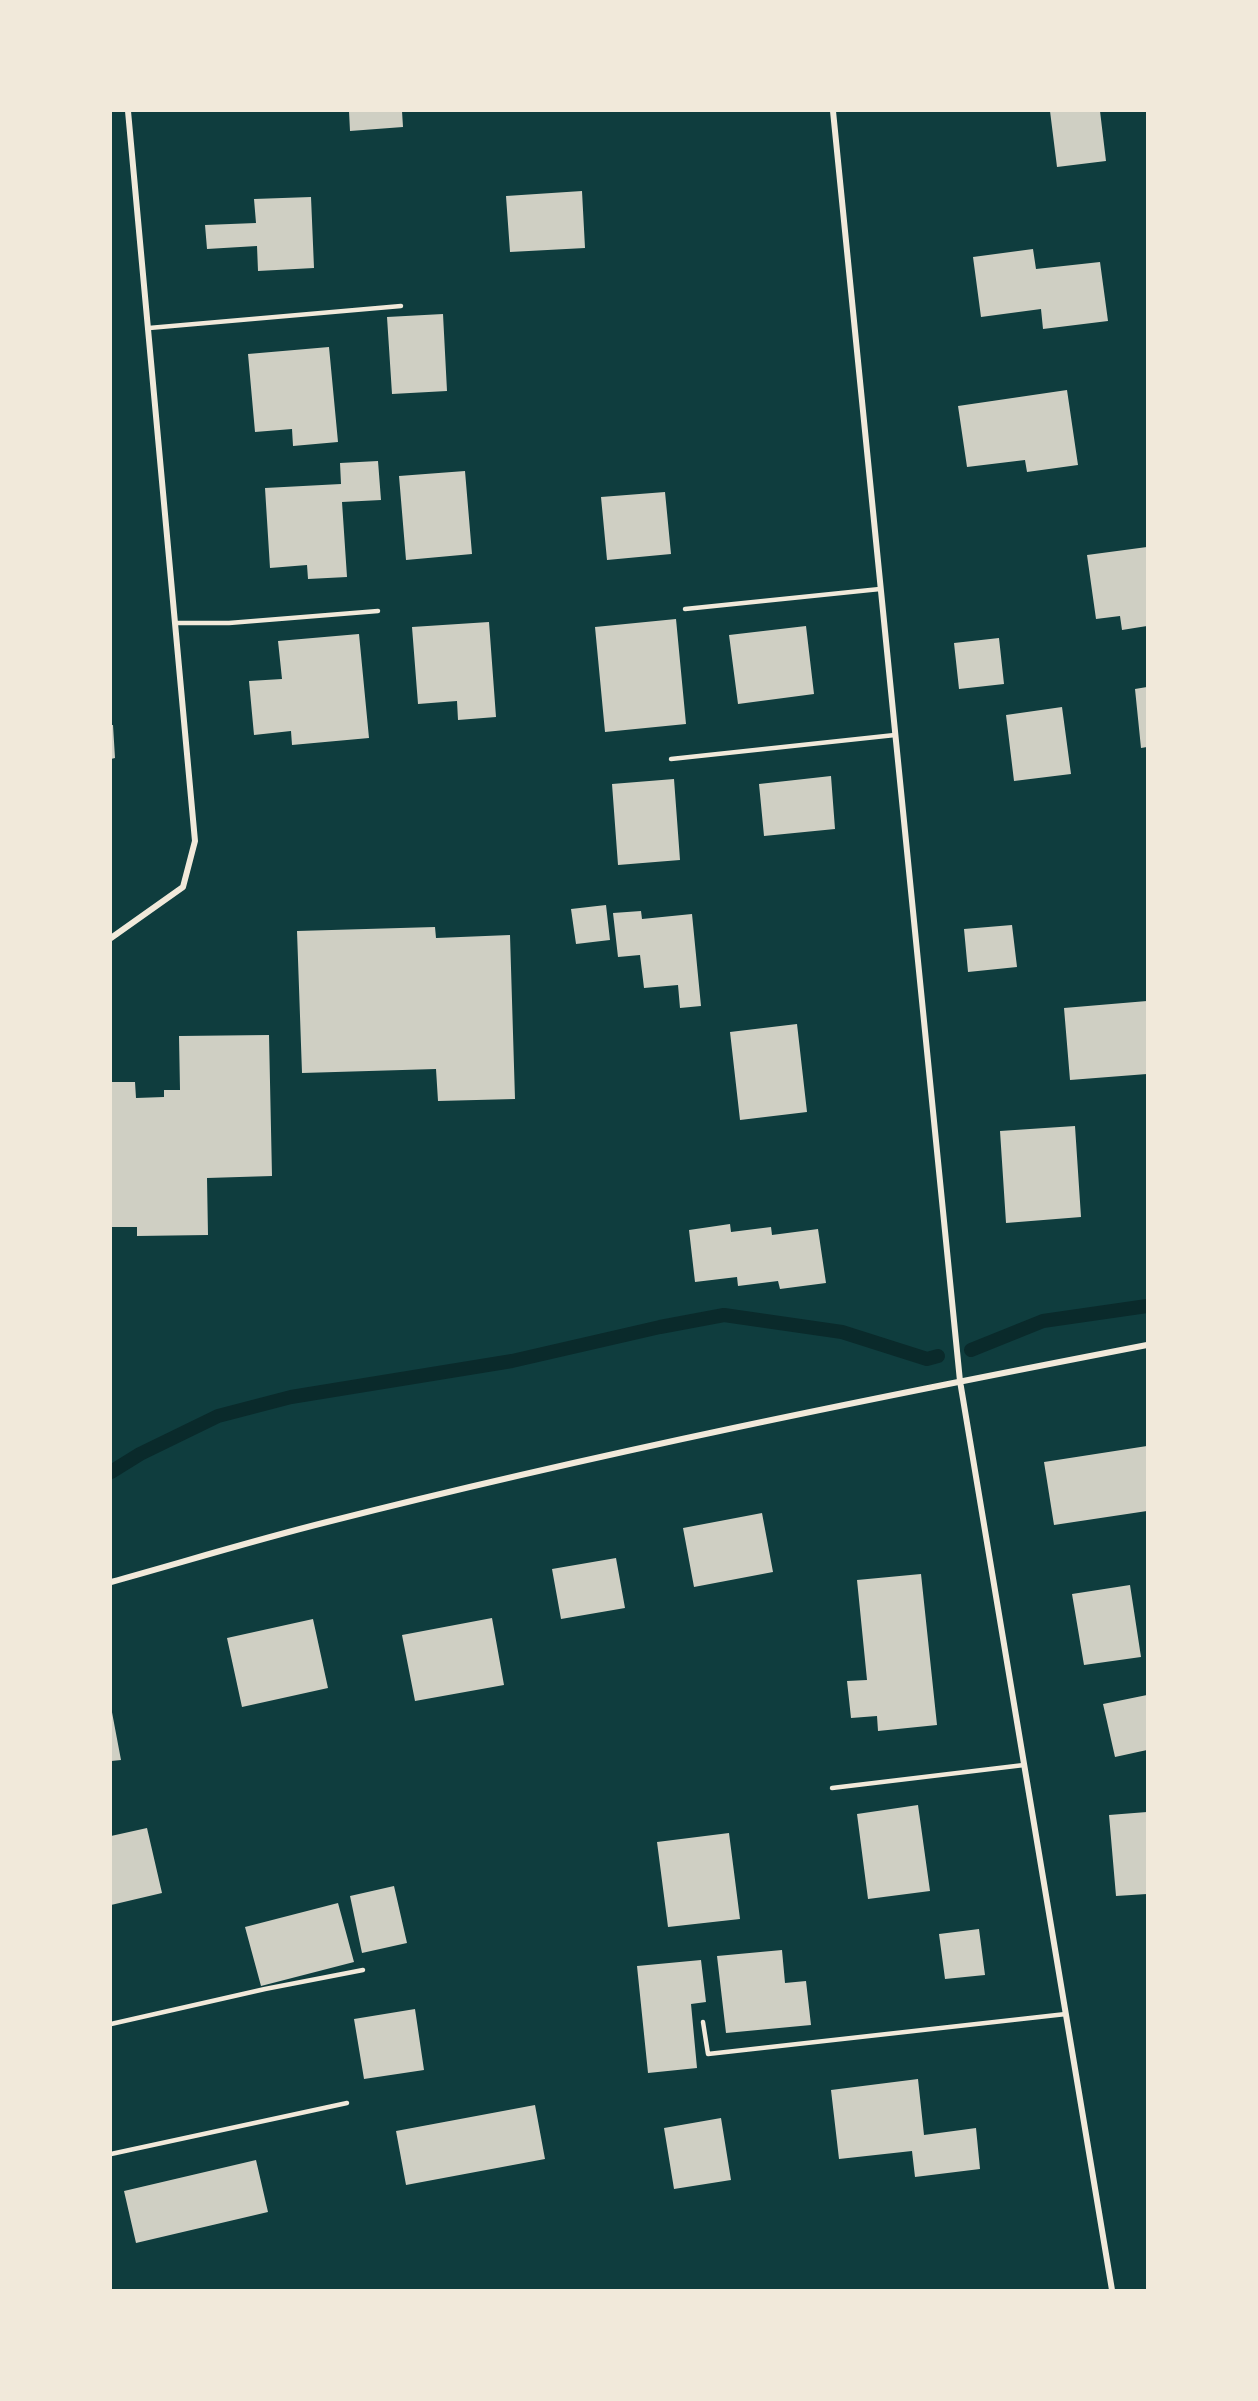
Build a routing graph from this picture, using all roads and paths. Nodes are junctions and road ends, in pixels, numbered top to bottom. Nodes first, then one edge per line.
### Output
1 (128, 111) edge
2 (833, 111) edge
3 (401, 306) dead end
4 (149, 328) junction
5 (880, 589) junction
6 (685, 609) dead end
7 (378, 611) dead end
8 (175, 623) junction
9 (895, 735) junction
10 (670, 759) dead end
11 (111, 938) edge
12 (1147, 1345) edge
13 (960, 1382) junction
14 (111, 1582) edge
15 (1024, 1765) junction
16 (832, 1788) dead end
17 (363, 1970) dead end
18 (1066, 2014) junction
19 (703, 2022) dead end
20 (111, 2024) edge
21 (347, 2103) dead end
22 (111, 2154) edge
23 (1112, 2290) edge

1 - 4 street
2 - 5 street
3 - 4 lane
4 - 8 street
5 - 6 lane
5 - 9 street
7 - 8 lane
8 - 11 street
9 - 10 lane
9 - 13 street
12 - 13 street
13 - 14 street
13 - 15 street
15 - 16 lane
15 - 18 street
17 - 20 lane
18 - 19 lane
18 - 23 street
21 - 22 lane

